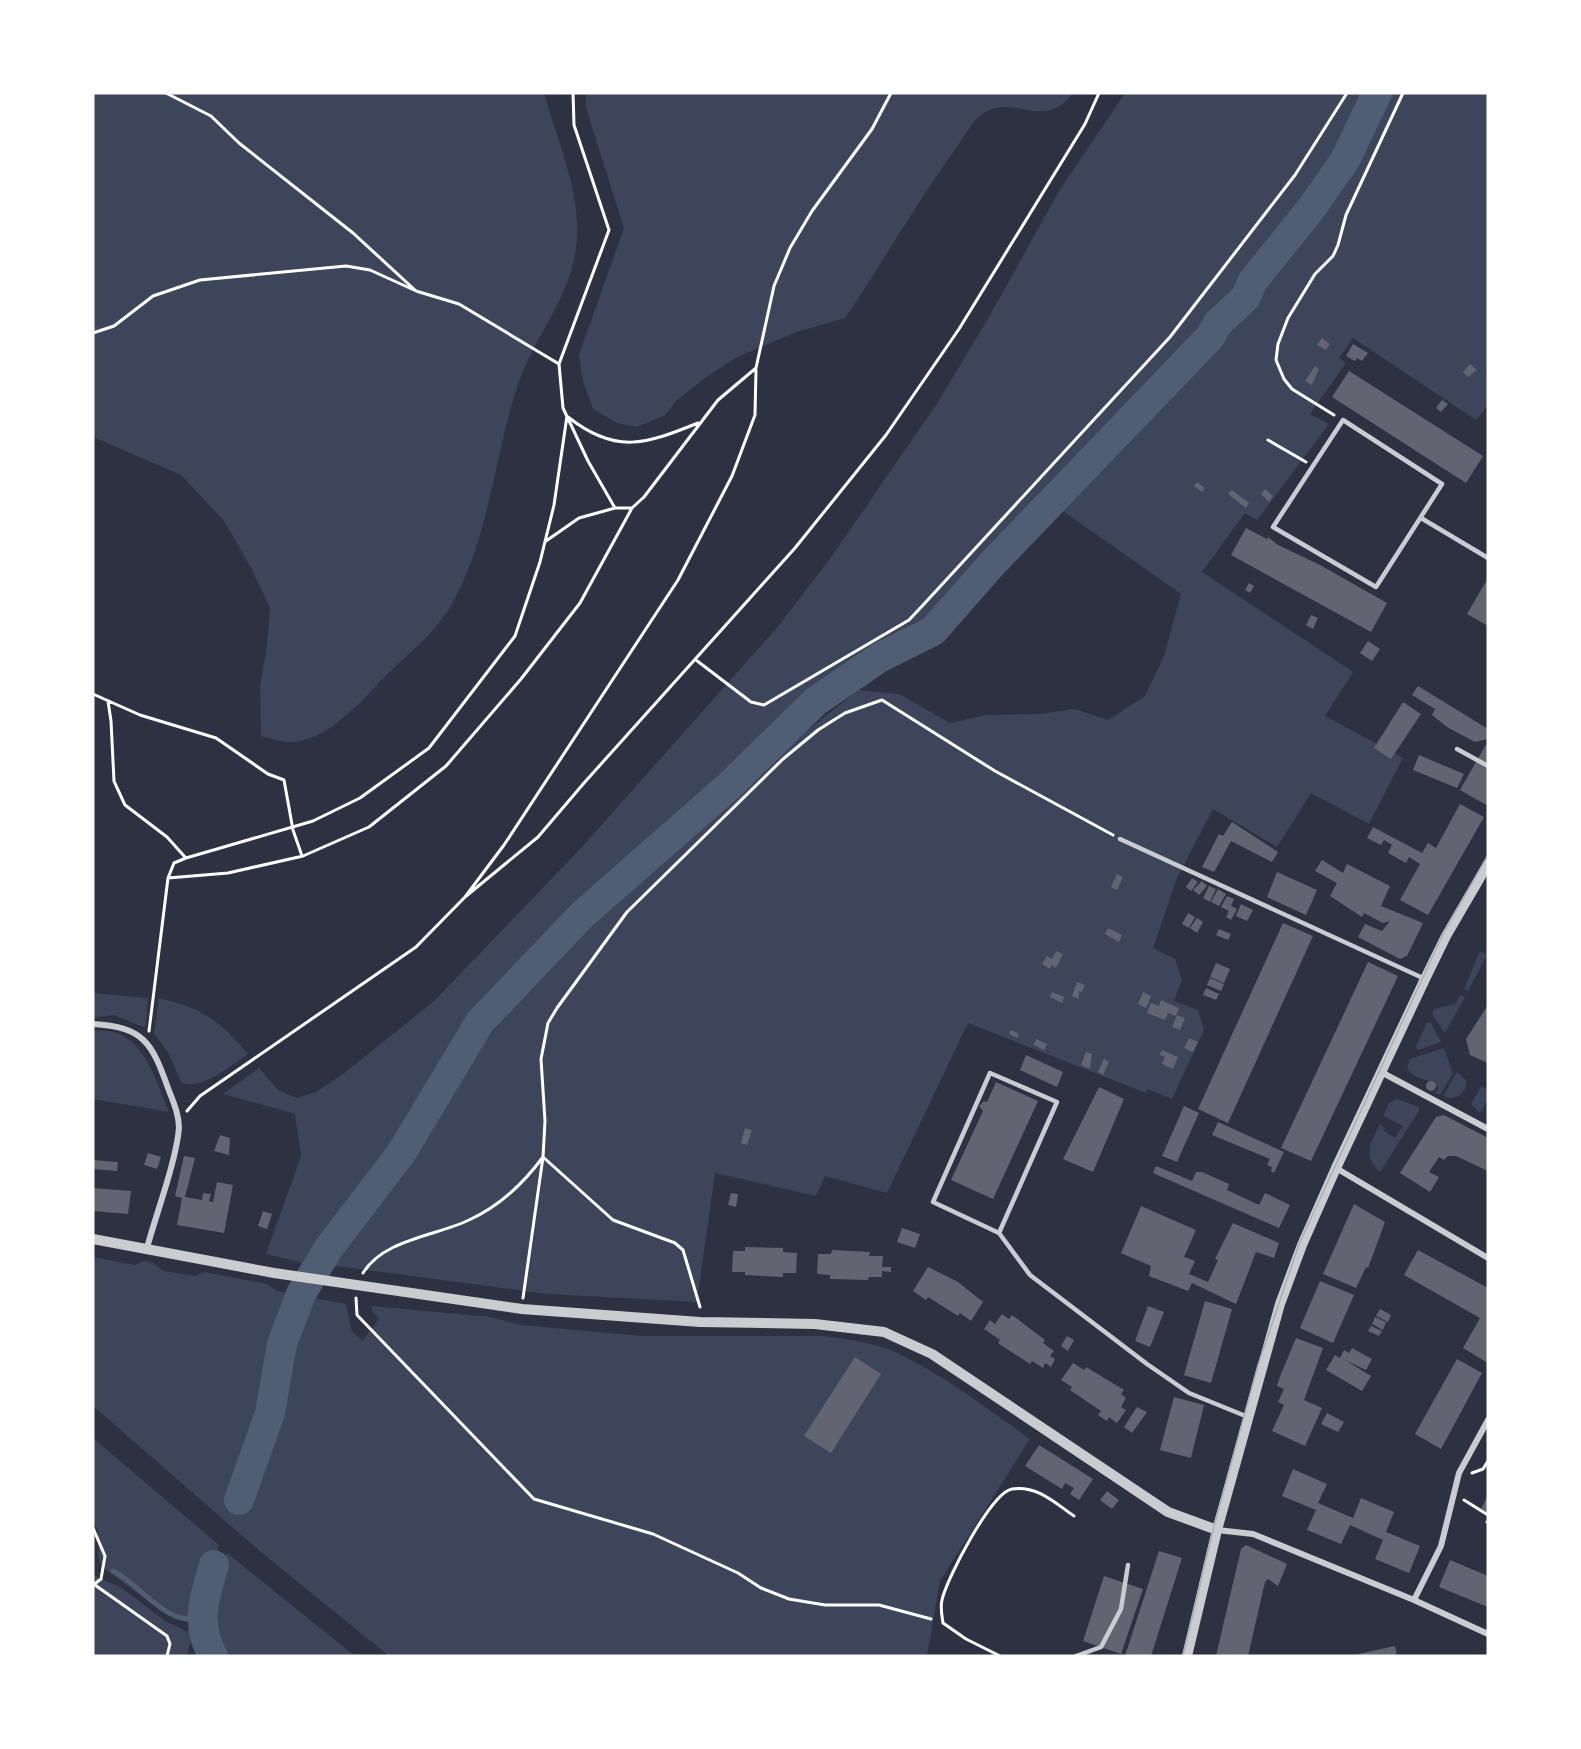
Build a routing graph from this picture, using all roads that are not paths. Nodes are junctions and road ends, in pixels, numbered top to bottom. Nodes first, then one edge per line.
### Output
1 (1420, 518) junction
2 (1488, 558) edge
3 (1457, 749) dead end
4 (1488, 766) edge
5 (1120, 838) road end
6 (1488, 864) edge
7 (1425, 979) junction
8 (93, 1024) edge
9 (1381, 1072) junction
10 (1488, 1129) edge
11 (1336, 1168) junction
12 (999, 1233) junction
13 (93, 1239) edge
14 (147, 1248) junction
15 (1488, 1258) edge
16 (1248, 1417) junction
17 (1488, 1420) edge
18 (1217, 1530) junction
19 (1128, 1565) dead end
20 (1414, 1600) junction
21 (1488, 1634) edge
22 (1076, 1656) edge
23 (1187, 1656) edge

1 - 1 lane
1 - 2 lane
3 - 4 lane
5 - 7 lane
6 - 7 street
7 - 9 street
8 - 14 street
9 - 10 street
9 - 11 street
11 - 15 street
11 - 16 street
12 - 12 lane
12 - 16 lane
13 - 14 street
14 - 18 street
16 - 18 street
17 - 20 street
18 - 20 street
18 - 23 street
19 - 22 lane
20 - 21 street

